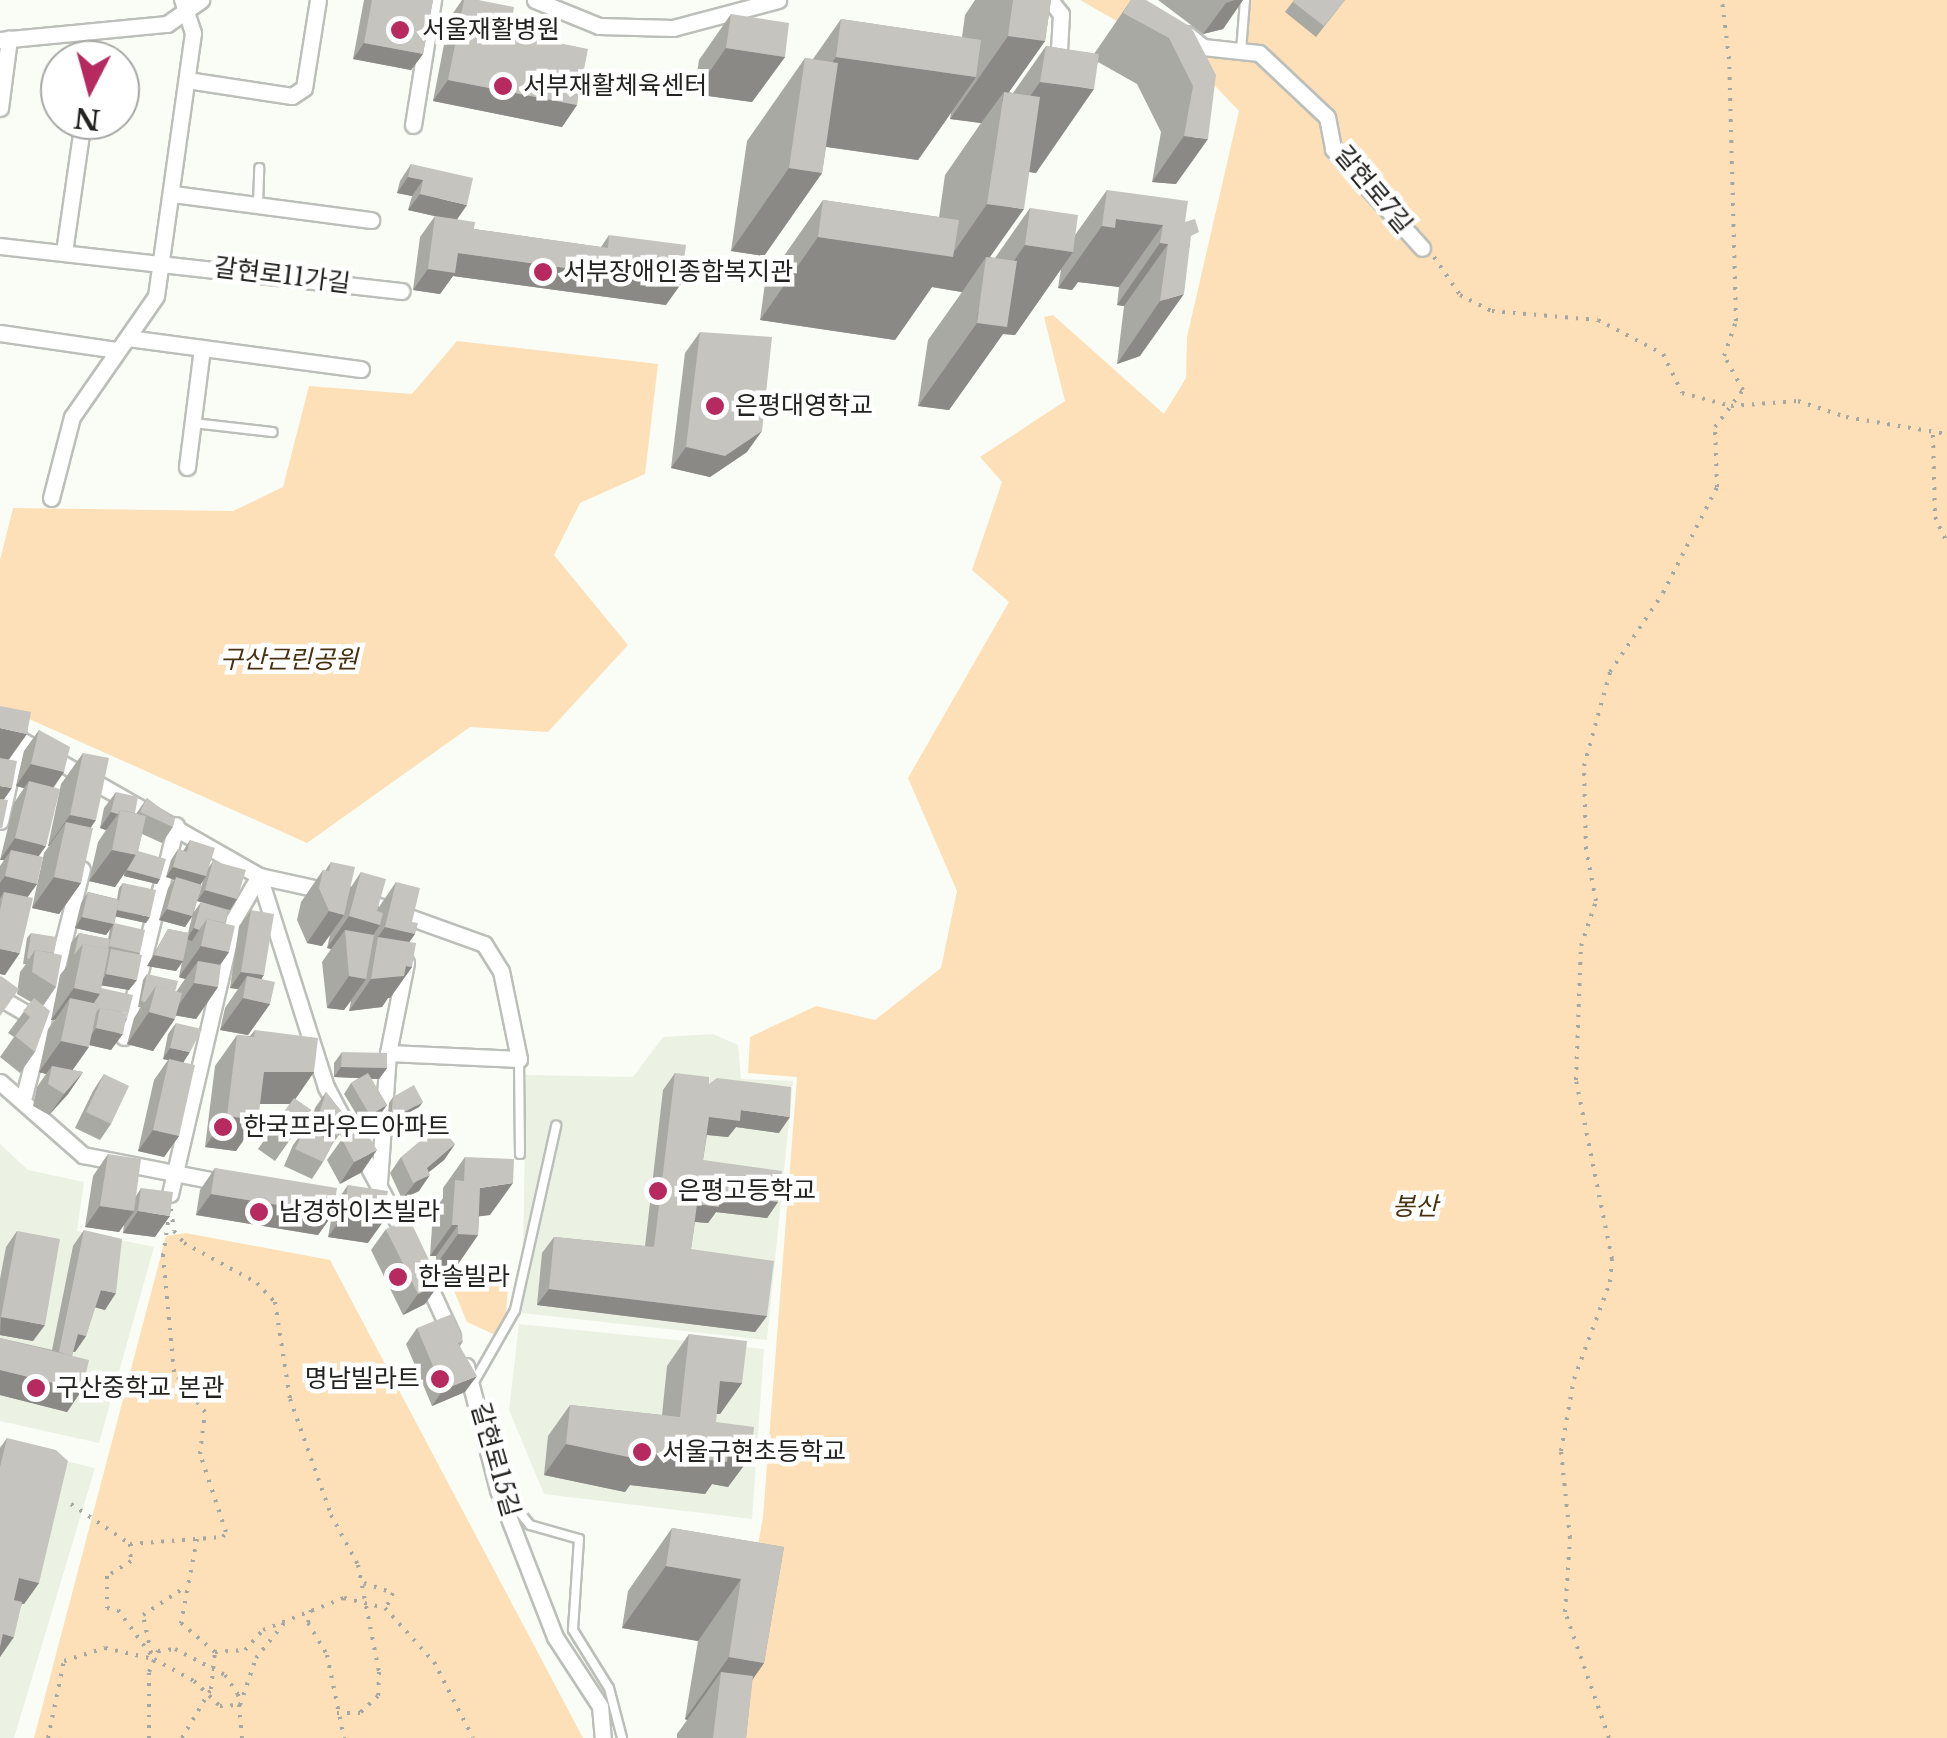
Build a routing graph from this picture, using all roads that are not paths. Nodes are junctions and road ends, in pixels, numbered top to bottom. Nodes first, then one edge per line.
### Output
1 (201, 0) edge
2 (318, 0) edge
3 (433, 0) edge
4 (535, 0) edge
5 (778, 0) edge
6 (1050, 0) edge
7 (1245, 0) edge
8 (183, 6) edge
9 (723, 8) edge
10 (1173, 24) edge
11 (4, 40) edge
12 (1241, 51) junction
13 (188, 80) junction
14 (1057, 91) edge
15 (0, 108) edge
16 (412, 125) dead end
17 (81, 140) edge
18 (259, 168) dead end
19 (173, 194) junction
20 (258, 205) junction
21 (371, 220) dead end
22 (0, 246) edge
23 (1422, 248) road end
24 (64, 252) junction
25 (164, 262) junction
26 (401, 291) dead end
27 (0, 333) edge
28 (122, 344) junction
29 (202, 348) junction
30 (361, 369) dead end
31 (193, 423) junction
32 (272, 432) dead end
33 (187, 467) dead end
34 (51, 498) dead end
35 (0, 728) edge
36 (20, 738) junction
37 (102, 783) junction
38 (98, 801) edge
39 (0, 822) edge
40 (176, 825) junction
41 (85, 857) edge
42 (259, 876) junction
43 (415, 914) junction
44 (412, 932) edge
45 (408, 949) edge
46 (0, 998) edge
47 (46, 1024) junction
48 (124, 1037) edge
49 (388, 1052) junction
50 (518, 1059) junction
51 (0, 1082) edge
52 (23, 1100) junction
53 (556, 1126) dead end
54 (520, 1154) dead end
55 (172, 1174) junction
56 (380, 1181) junction
57 (244, 1186) edge
58 (362, 1190) edge
59 (170, 1194) edge
60 (474, 1382) junction
61 (488, 1446) junction
62 (603, 1738) edge
63 (622, 1738) edge

1 - 8 street
2 - 13 street
3 - 16 street
4 - 9 street
5 - 9 street
6 - 14 street
7 - 12 lane
8 - 11 street
8 - 13 street
10 - 12 street, 갈현로7길
11 - 15 street
12 - 23 street, 갈현로7길
13 - 19 street
17 - 24 street
18 - 20 lane
19 - 20 street
19 - 25 street
20 - 21 street
22 - 24 street, 갈현로11가길
24 - 25 street, 갈현로11가길
25 - 26 street, 갈현로11가길
25 - 28 street
27 - 28 street
28 - 29 street
28 - 34 street
29 - 30 street
29 - 31 street
31 - 32 lane
31 - 33 street
35 - 36 street
36 - 37 street
36 - 39 street
37 - 38 street
37 - 40 street
40 - 42 street
40 - 48 street
41 - 47 street
42 - 43 street
42 - 55 street
42 - 56 street, 갈현로15길
43 - 44 street
43 - 50 street
45 - 49 street
46 - 47 street
47 - 52 street
49 - 50 street
49 - 56 street
50 - 54 lane
51 - 52 street
52 - 55 street
53 - 60 lane
55 - 57 street
55 - 59 street
56 - 58 street
56 - 60 street, 갈현로15길
60 - 61 street, 갈현로15길
61 - 62 street, 갈현로15길
61 - 63 lane

